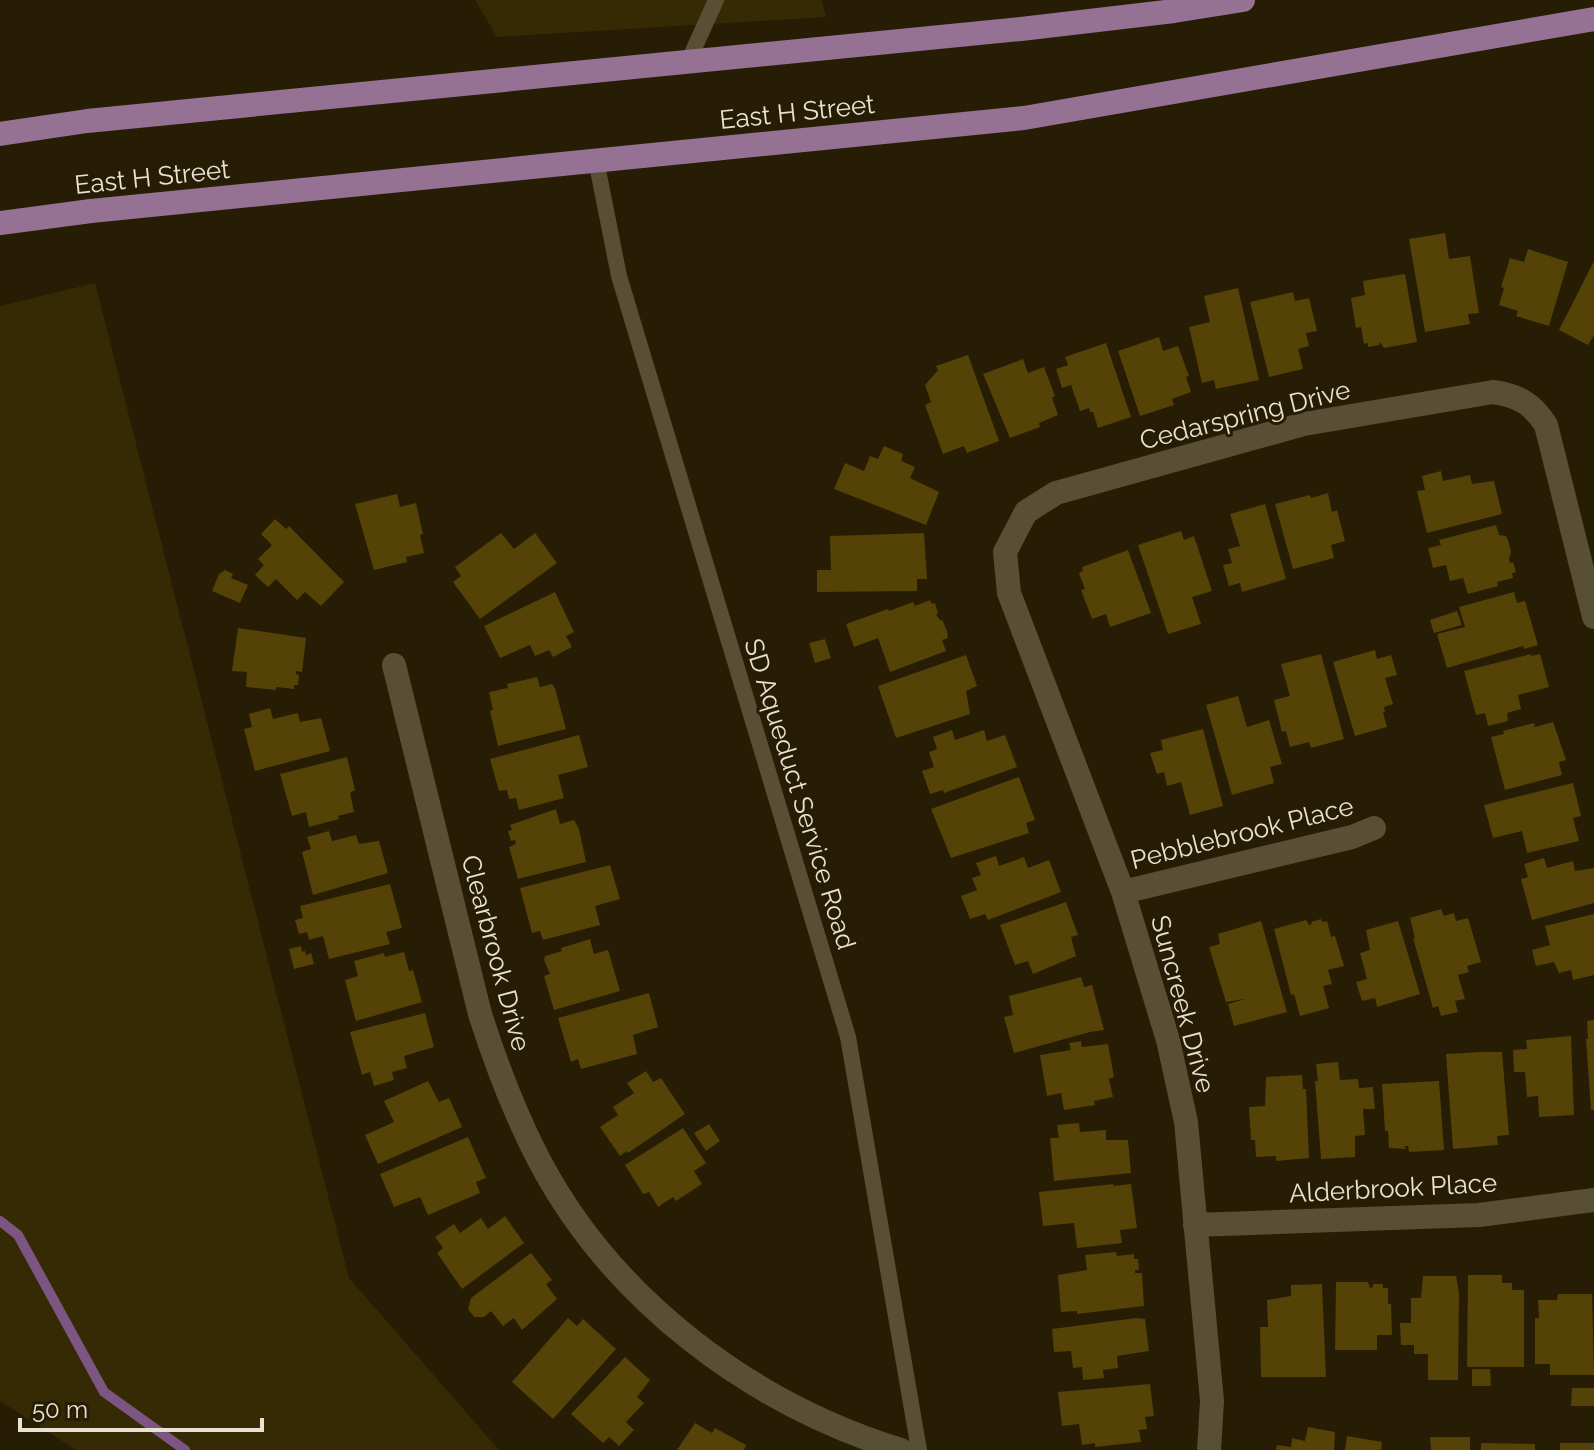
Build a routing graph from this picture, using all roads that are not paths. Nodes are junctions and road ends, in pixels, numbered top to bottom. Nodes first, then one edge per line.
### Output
1 (716, 0) edge
2 (1243, 0) edge
3 (1594, 19) edge
4 (688, 62) junction
5 (0, 134) edge
6 (596, 160) junction
7 (0, 223) edge
8 (1009, 593) joint
9 (1594, 617) edge
10 (394, 665) dead end
11 (1374, 828) dead end
12 (1123, 892) junction
13 (1594, 1200) edge
14 (1195, 1225) junction
15 (901, 1450) edge
16 (919, 1450) edge
17 (1209, 1450) edge

1 - 4 lane
2 - 4 main road
3 - 6 main road, East H Street
4 - 5 main road
6 - 7 main road, East H Street
6 - 16 lane, SD Aqueduct Service Road
8 - 9 street, Cedarspring Drive
8 - 12 street, Suncreek Drive
10 - 15 street, Clearbrook Drive
11 - 12 street, Pebblebrook Place
12 - 14 street, Suncreek Drive
13 - 14 street, Alderbrook Place
14 - 17 street, Suncreek Drive

